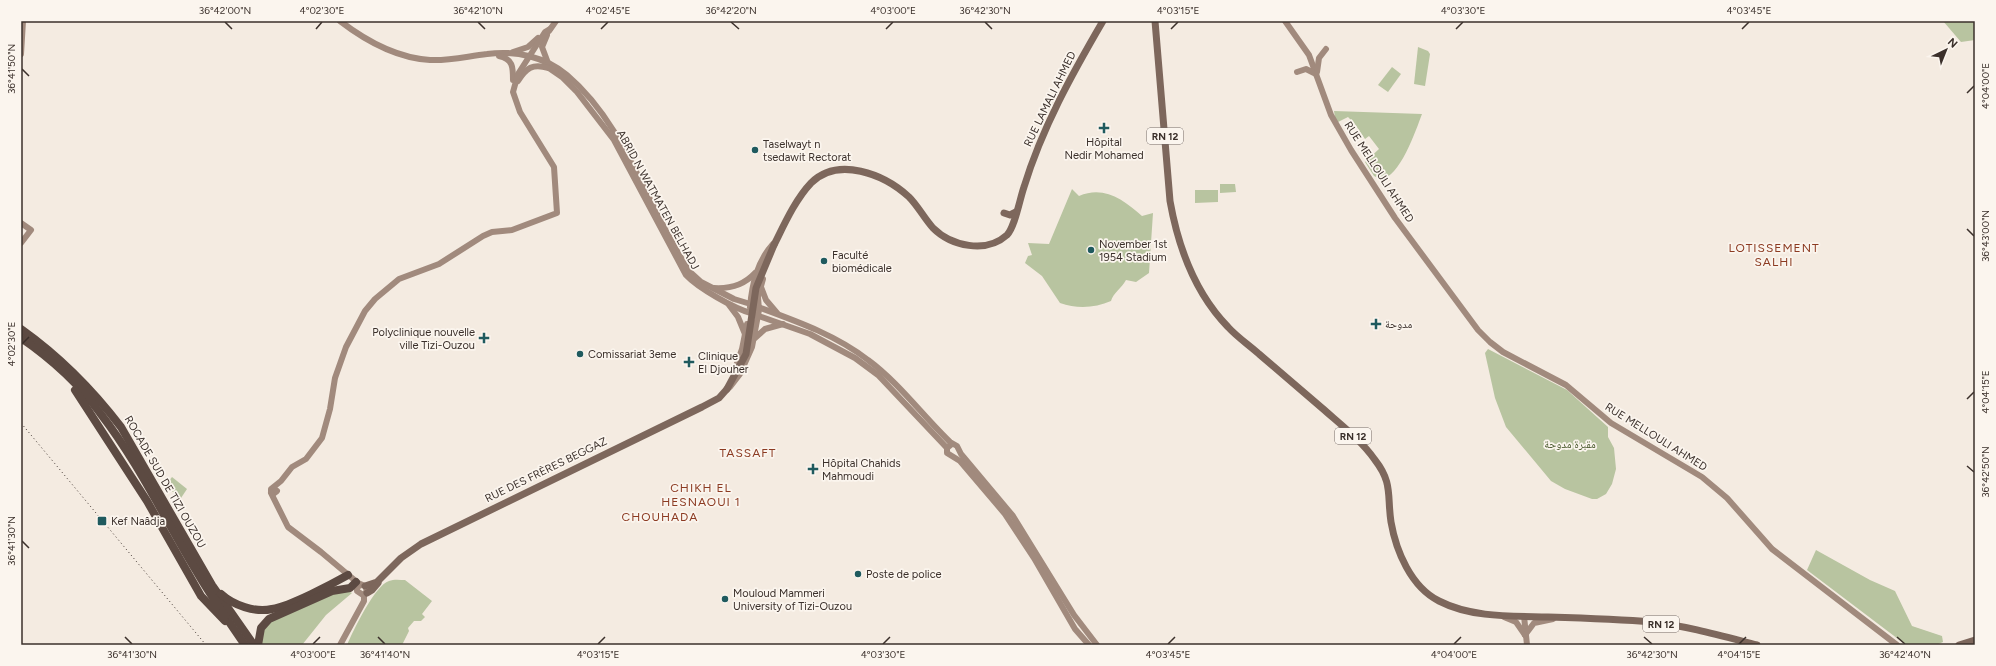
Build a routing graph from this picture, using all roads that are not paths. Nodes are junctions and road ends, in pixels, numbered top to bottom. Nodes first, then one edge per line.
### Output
1 (23, 21) edge
2 (340, 21) edge
3 (556, 21) edge
4 (1103, 21) edge
5 (1155, 21) edge
6 (1285, 21) edge
7 (548, 32) junction
8 (1326, 49) dead end
9 (21, 54) edge
10 (488, 54) junction
11 (507, 54) junction
12 (530, 57) junction
13 (548, 65) junction
14 (1297, 72) dead end
15 (1317, 75) junction
16 (515, 84) junction
17 (1016, 212) junction
18 (1004, 213) dead end
19 (21, 223) edge
20 (21, 243) edge
21 (775, 243) junction
22 (757, 270) junction
23 (709, 286) junction
24 (761, 286) junction
25 (722, 299) junction
26 (754, 310) junction
27 (782, 316) junction
28 (784, 324) junction
29 (21, 329) edge
30 (745, 335) junction
31 (21, 338) edge
32 (755, 338) junction
33 (727, 389) junction
34 (949, 446) junction
35 (958, 450) junction
36 (953, 455) junction
37 (346, 576) junction
38 (212, 585) junction
39 (360, 588) junction
40 (1501, 616) junction
41 (1524, 616) junction
42 (1564, 618) junction
43 (1079, 627) junction
44 (1525, 635) junction
45 (1975, 640) edge
46 (245, 645) edge
47 (254, 645) edge
48 (258, 645) edge
49 (340, 645) edge
50 (1089, 645) edge
51 (1097, 645) edge
52 (1527, 645) edge
53 (1757, 645) edge
54 (1897, 645) edge
55 (1959, 645) edge

1 - 9 main road
2 - 10 main road
3 - 7 main road
4 - 17 main road, RUE LAMALI AHMED
5 - 40 main road, RN 12
6 - 15 main road, RUE MELLOULI AHMED
7 - 11 main road
7 - 12 main road
7 - 13 main road
8 - 15 main road
10 - 11 main road
10 - 16 main road
11 - 12 main road, ABRID N WATMATEN BELHADJ
12 - 13 main road, ABRID N WATMATEN BELHADJ
12 - 16 main road
13 - 16 main road
13 - 23 main road
13 - 25 main road, ABRID N WATMATEN BELHADJ
14 - 15 main road
15 - 54 main road, RUE MELLOULI AHMED
16 - 37 main road
17 - 18 main road
17 - 21 main road, RUE LAMALI AHMED
19 - 20 main road
21 - 22 main road
21 - 24 main road
21 - 33 main road, bridge
22 - 23 main road
22 - 26 main road
23 - 26 main road
24 - 26 main road
24 - 27 main road
25 - 26 main road, ABRID N WATMATEN BELHADJ
25 - 30 main road
26 - 27 main road
26 - 28 main road
26 - 30 main road
26 - 32 main road
27 - 34 main road
28 - 32 main road
28 - 34 main road
29 - 38 highway, ROCADE SUD DE TIZI OUZOU
30 - 33 main road
31 - 46 highway
32 - 33 main road
33 - 39 main road, RUE DES FRÈRES BEGGAZ
34 - 35 main road
34 - 36 main road
35 - 36 main road
35 - 43 main road
36 - 43 main road
37 - 38 highway
37 - 39 main road
38 - 47 highway, ROCADE SUD DE TIZI OUZOU
39 - 48 highway
39 - 49 main road
40 - 41 main road, RN 12
40 - 44 main road
41 - 42 main road, RN 12
41 - 44 main road
42 - 44 main road
42 - 53 main road, RN 12
43 - 50 main road
43 - 51 main road
44 - 52 main road
45 - 55 main road

